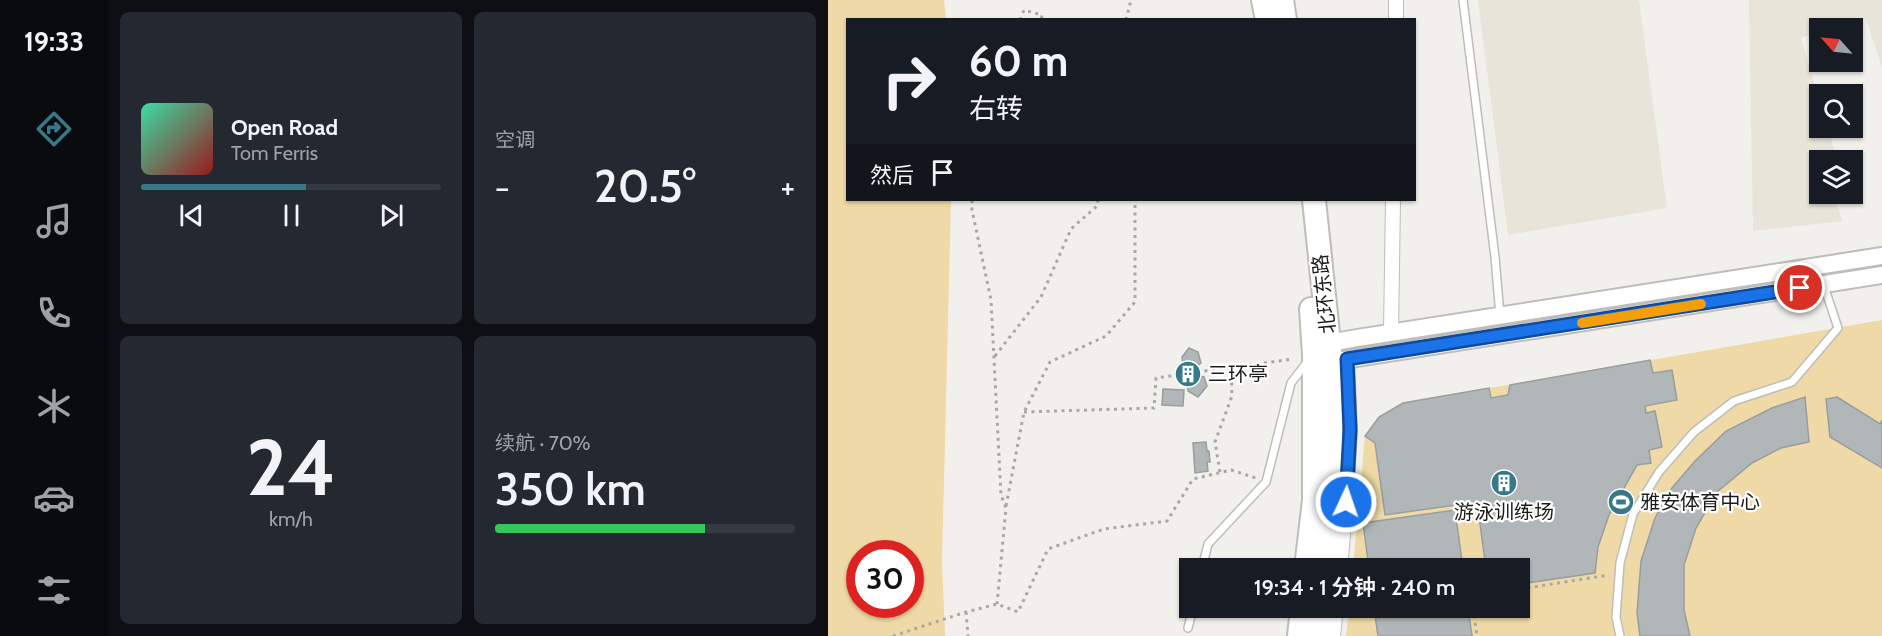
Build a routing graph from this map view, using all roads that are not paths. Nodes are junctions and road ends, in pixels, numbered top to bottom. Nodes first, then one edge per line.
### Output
1 (1263, 0) edge
2 (1282, 0) edge
3 (1396, 0) edge
4 (1462, 0) edge
5 (1267, 18) edge
6 (1285, 18) edge
7 (1396, 18) edge
8 (1301, 201) edge
9 (1314, 201) edge
10 (1393, 201) edge
11 (1882, 256) edge
12 (1882, 275) edge
13 (1823, 285) junction
14 (1500, 316) junction
15 (1390, 333) junction
16 (1323, 356) junction
17 (1204, 558) edge
18 (1307, 558) edge
19 (1324, 558) edge
20 (1341, 558) edge
21 (1190, 618) edge
22 (1301, 618) edge
23 (1318, 618) edge
24 (1335, 618) edge
25 (1188, 628) dead end
26 (1299, 636) edge
27 (1316, 636) edge
28 (1333, 636) edge
29 (1620, 636) edge

1 - 5 highway
2 - 6 highway
3 - 7 street
4 - 14 lane
8 - 16 highway, 北环东路
9 - 16 highway, 北环东路
10 - 15 street
11 - 14 street
12 - 13 street
13 - 16 street
13 - 29 lane
14 - 15 street
15 - 16 street
16 - 17 lane
16 - 18 highway, 北环东路
16 - 19 highway, 北环东路
16 - 20 street
21 - 25 lane
22 - 26 highway
23 - 27 highway
24 - 28 street

